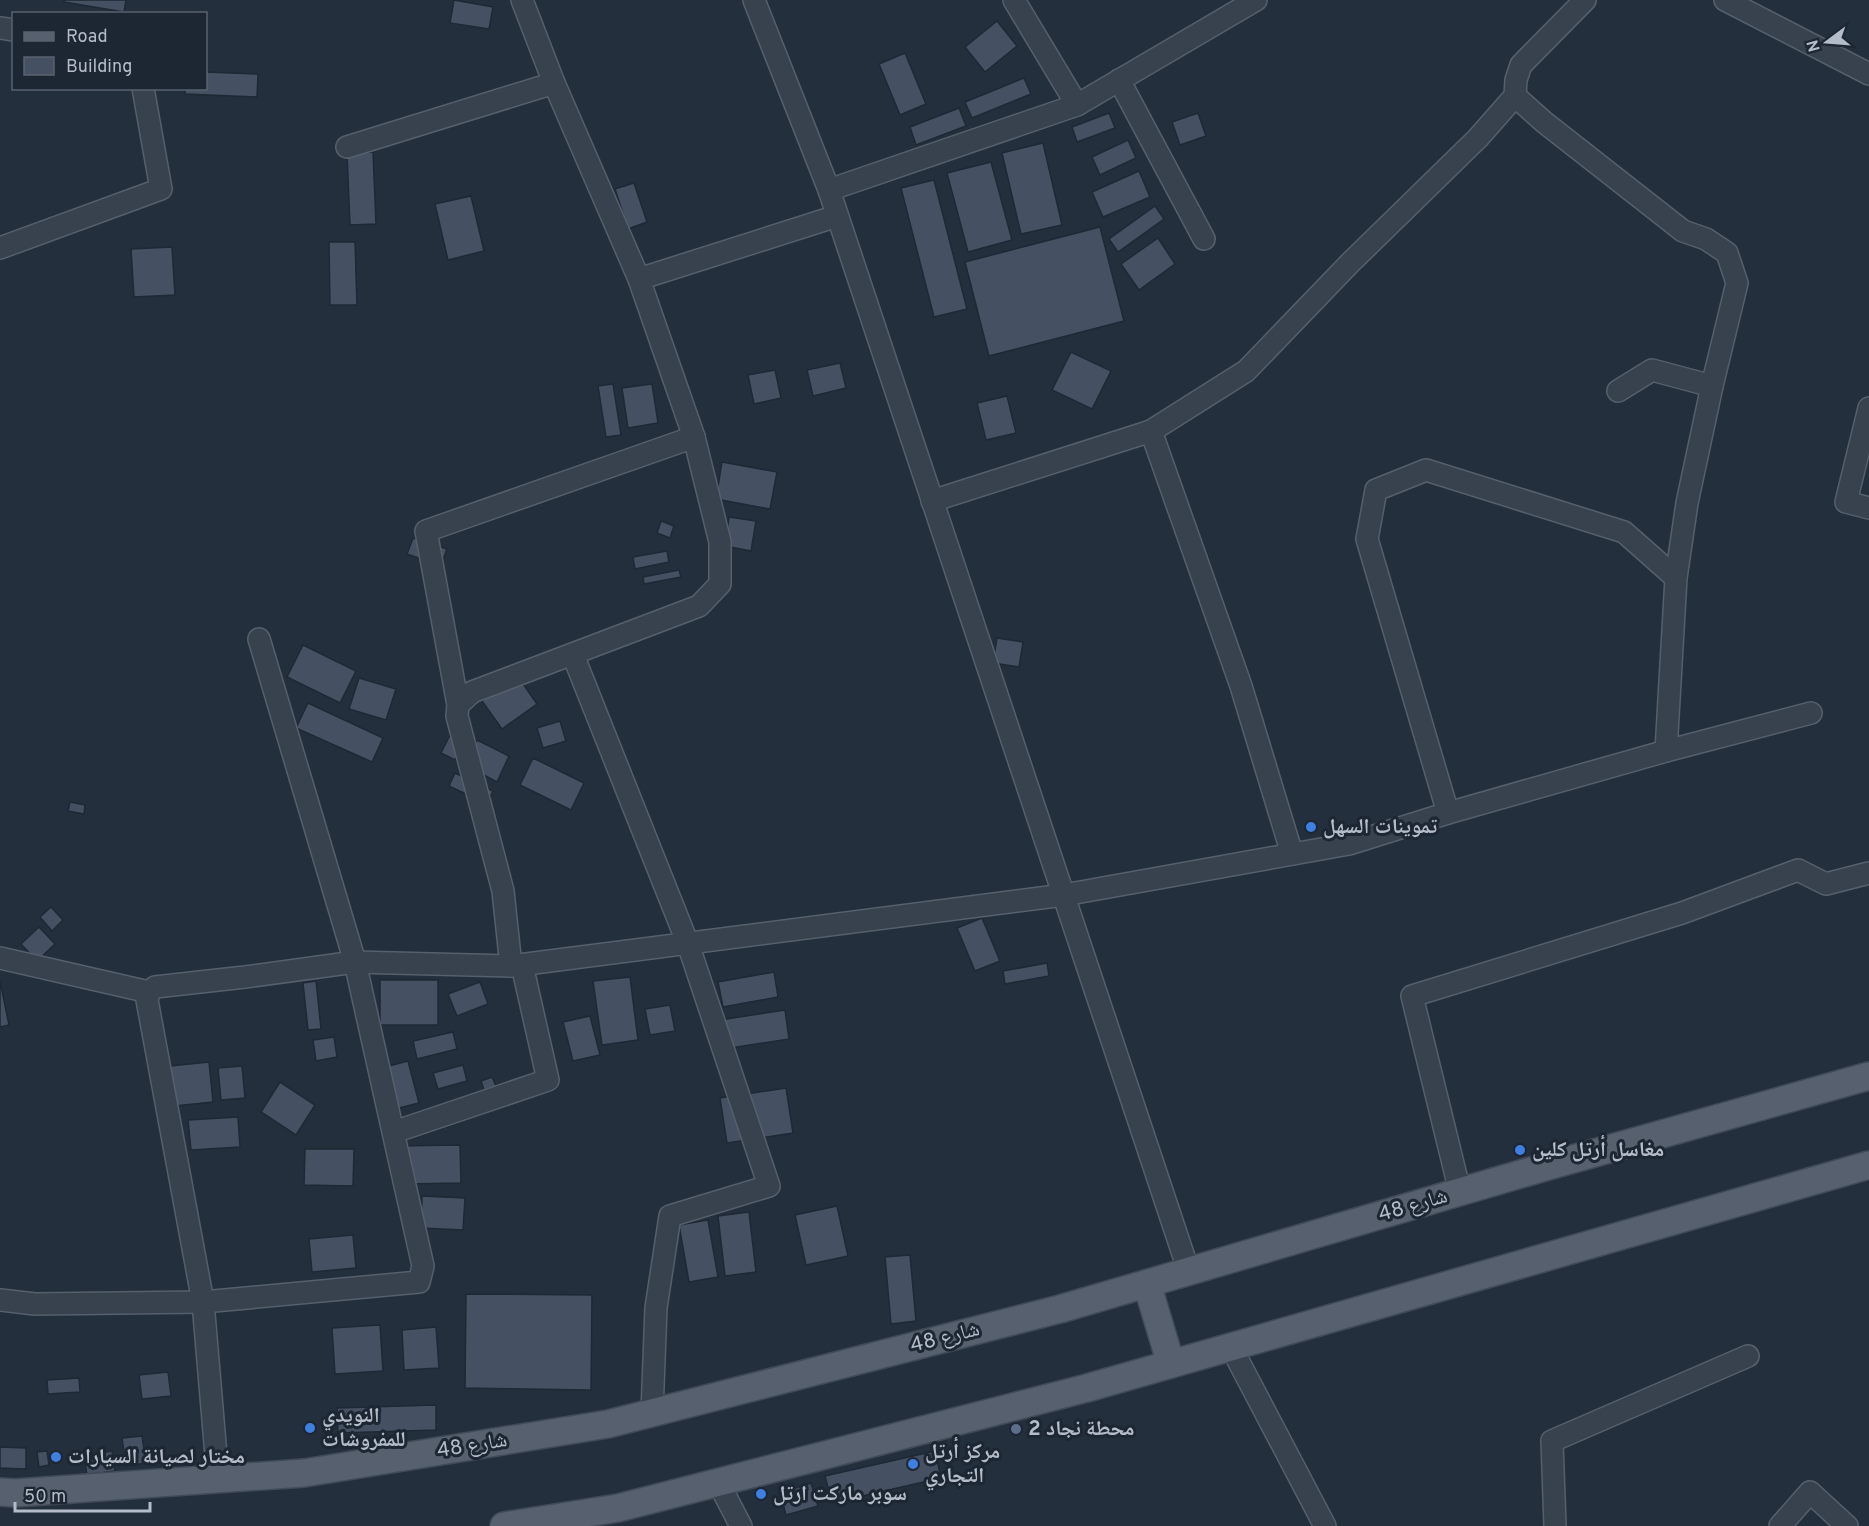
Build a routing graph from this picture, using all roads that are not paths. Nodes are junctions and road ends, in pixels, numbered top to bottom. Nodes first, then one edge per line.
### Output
1 (522, 0) edge
2 (754, 0) edge
3 (1014, 0) edge
4 (1256, 0) edge
5 (1585, 0) edge
6 (1725, 0) edge
7 (1869, 74) edge
8 (1119, 80) junction
9 (554, 83) junction
10 (143, 90) edge
11 (1515, 96) junction
12 (1077, 105) junction
13 (346, 147) dead end
14 (829, 190) junction
15 (837, 216) junction
16 (1204, 239) dead end
17 (0, 248) edge
18 (639, 279) junction
19 (1712, 386) junction
20 (1618, 391) dead end
21 (1869, 408) edge
22 (1151, 431) junction
23 (694, 437) junction
24 (932, 501) junction
25 (1869, 508) edge
26 (1676, 578) junction
27 (259, 639) dead end
28 (573, 655) junction
29 (458, 705) junction
30 (1811, 713) dead end
31 (1666, 751) junction
32 (1448, 813) junction
33 (1292, 854) junction
34 (1869, 873) edge
35 (1064, 895) junction
36 (688, 944) junction
37 (0, 958) edge
38 (355, 962) junction
39 (517, 966) junction
40 (149, 992) junction
41 (1869, 1076) edge
42 (394, 1132) junction
43 (1869, 1165) edge
44 (1460, 1192) junction
45 (1189, 1272) junction
46 (1147, 1284) junction
47 (0, 1300) edge
48 (203, 1302) junction
49 (1231, 1347) junction
50 (1748, 1356) dead end
51 (1171, 1364) junction
52 (652, 1412) junction
53 (218, 1479) junction
54 (718, 1482) junction
55 (0, 1492) edge
56 (504, 1526) edge
57 (741, 1526) edge
58 (1325, 1526) edge
59 (1554, 1526) edge
60 (1780, 1526) edge
61 (1847, 1526) edge

1 - 9 street
2 - 14 street
3 - 12 street
4 - 8 street
5 - 11 street
6 - 7 street
8 - 12 street
8 - 16 street
9 - 13 street
9 - 18 street
10 - 17 street
11 - 19 street
11 - 22 street
12 - 14 street
14 - 15 street
15 - 18 street
15 - 24 street
18 - 23 street
19 - 20 street
19 - 26 street
21 - 25 street
22 - 24 street
22 - 33 street
23 - 28 street
23 - 29 street
24 - 35 street
26 - 31 street
26 - 32 street
27 - 38 street
28 - 29 street
28 - 36 street
29 - 39 street
30 - 31 street
31 - 32 street
32 - 33 street
33 - 35 street
34 - 44 street
35 - 36 street
35 - 45 street
36 - 39 street
36 - 52 street
37 - 40 street
38 - 39 street
38 - 40 street
38 - 42 street
39 - 42 street
40 - 48 street
41 - 44 main road, شارع 48
42 - 48 street
43 - 49 main road
44 - 45 main road, شارع 48
45 - 46 main road, شارع 48
46 - 51 main road
46 - 52 main road, شارع 48
47 - 48 street
48 - 53 street
49 - 51 main road
49 - 58 street
50 - 59 street
51 - 54 main road
52 - 53 main road, شارع 48
53 - 55 main road, شارع 48
54 - 56 main road
54 - 57 street
60 - 61 street

